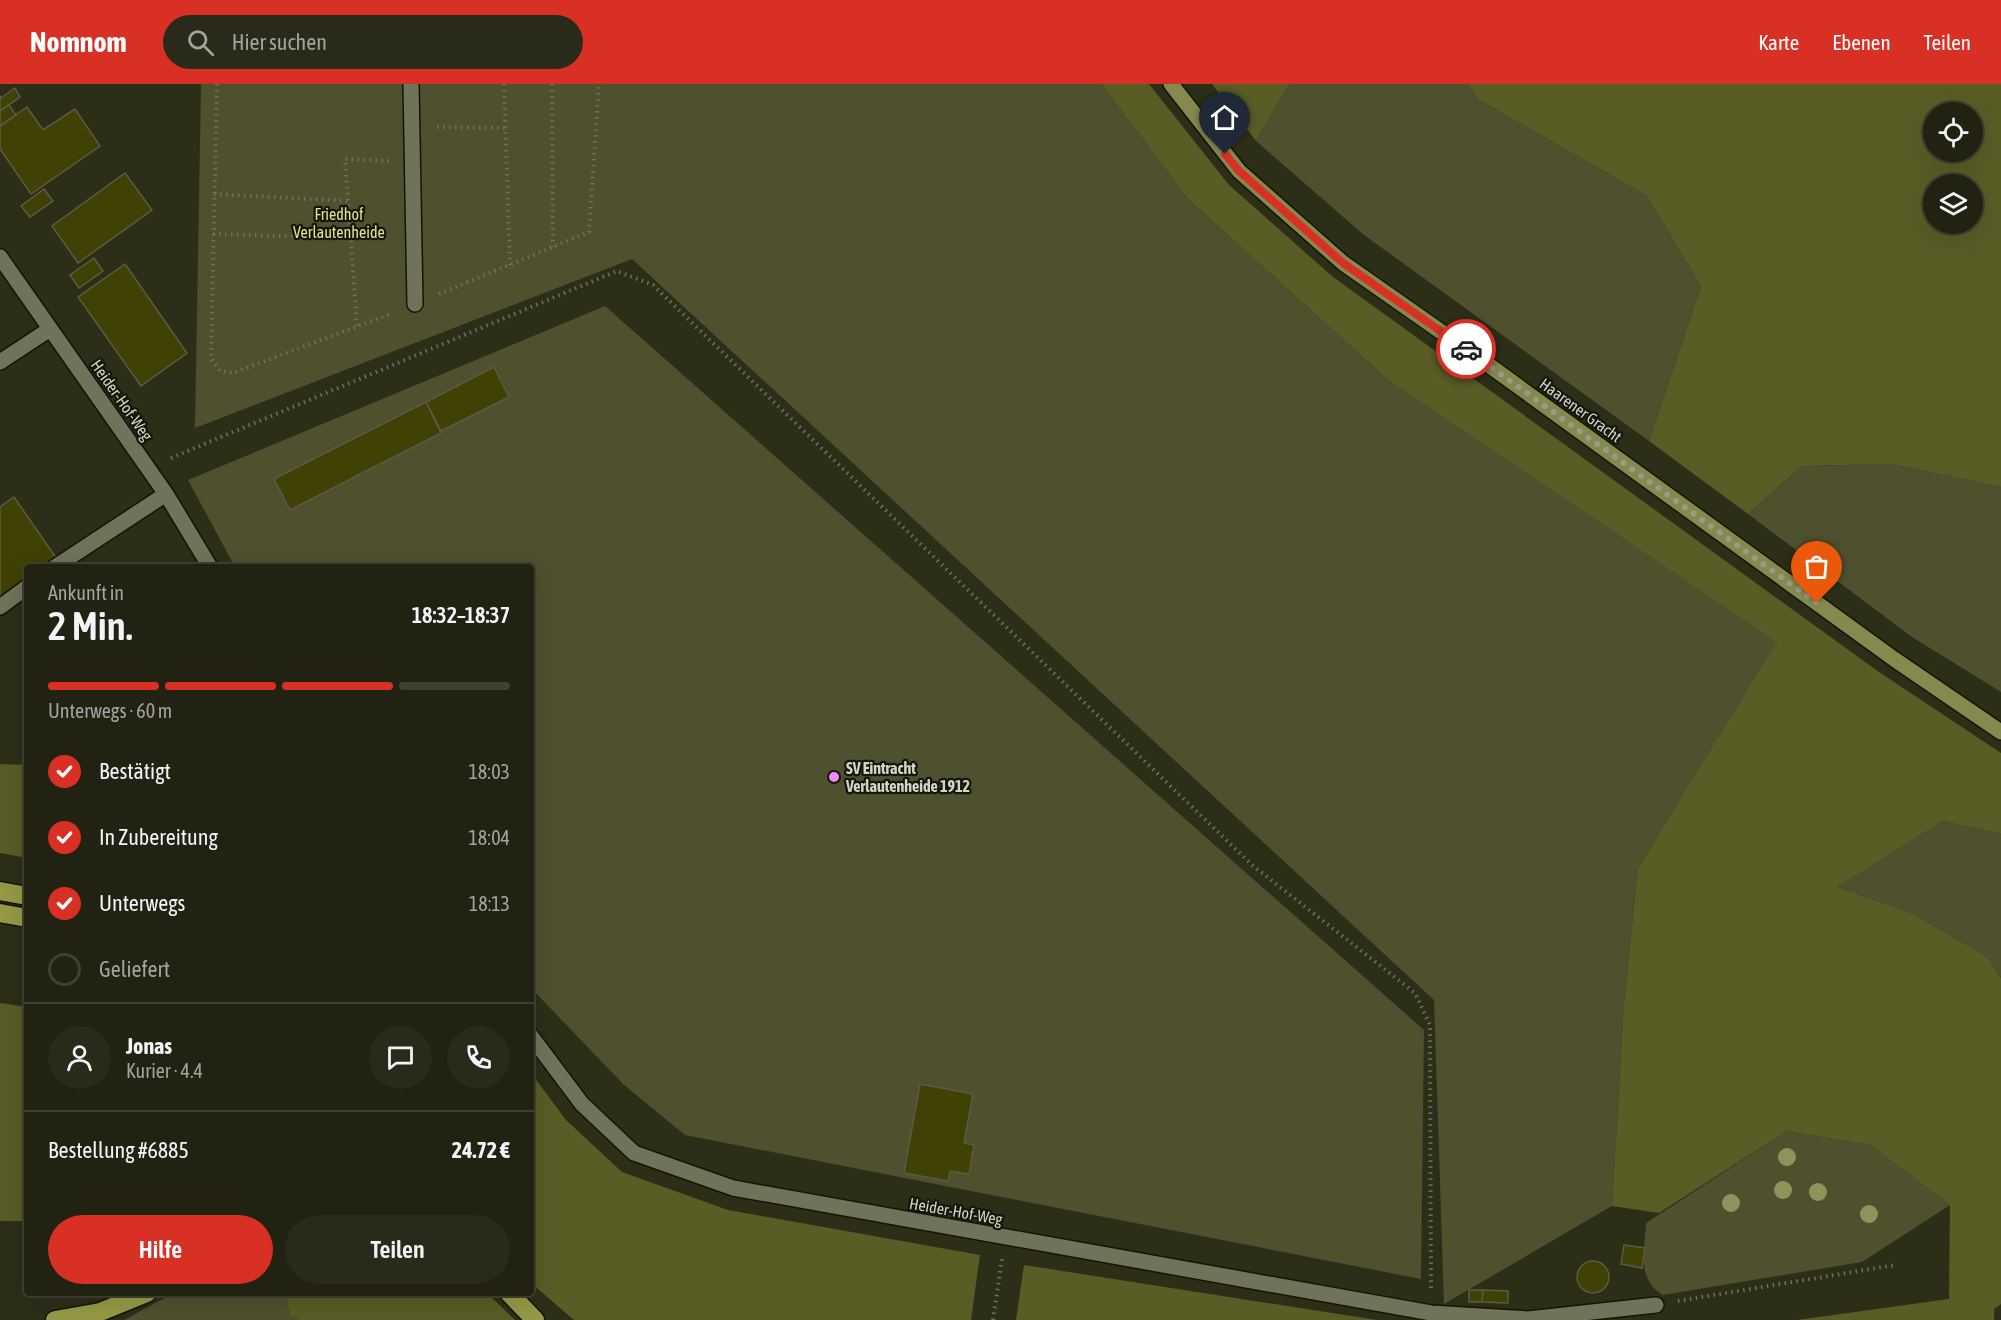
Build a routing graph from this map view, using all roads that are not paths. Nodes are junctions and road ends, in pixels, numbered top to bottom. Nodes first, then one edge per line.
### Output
1 (411, 84) edge
2 (1171, 84) edge
3 (0, 257) edge
4 (415, 304) road end
5 (50, 329) junction
6 (0, 362) edge
7 (166, 494) junction
8 (60, 564) edge
9 (208, 564) edge
10 (24, 589) edge
11 (0, 607) edge
12 (2001, 732) edge
13 (0, 891) edge
14 (24, 895) edge
15 (0, 913) edge
16 (24, 917) edge
17 (534, 1040) edge
18 (140, 1296) edge
19 (512, 1296) edge
20 (1656, 1305) road end
21 (55, 1320) edge
22 (535, 1320) edge

1 - 4 street
2 - 12 main road, Haarener Gracht
3 - 5 street, Heider-Hof-Weg
5 - 6 street
5 - 7 street, Heider-Hof-Weg
7 - 8 street
7 - 9 street, Heider-Hof-Weg
10 - 11 street
13 - 14 highway
15 - 16 highway
17 - 20 street, Heider-Hof-Weg
18 - 21 highway
19 - 22 highway

